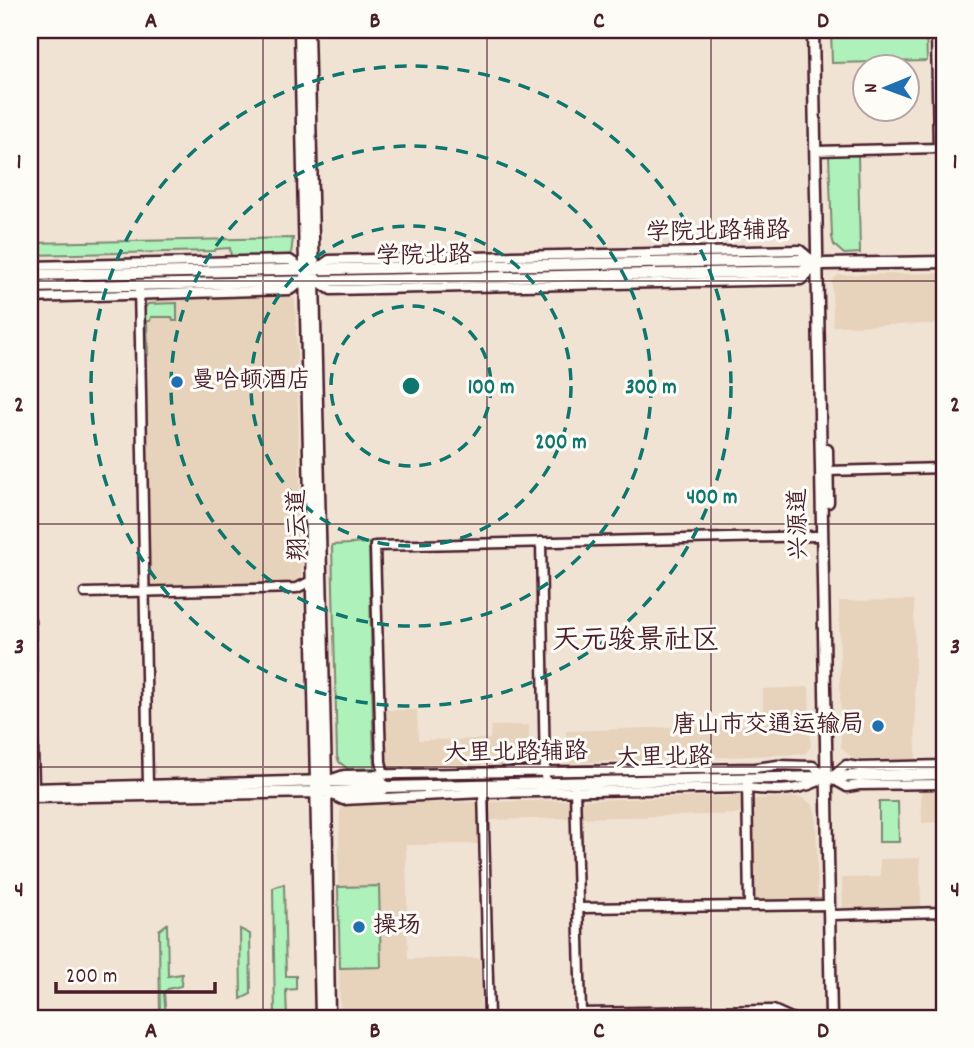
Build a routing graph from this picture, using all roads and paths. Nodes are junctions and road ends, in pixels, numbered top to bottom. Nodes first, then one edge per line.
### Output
1 (300, 30) edge
2 (308, 30) edge
3 (816, 30) edge
4 (936, 30) edge
5 (819, 151) junction
6 (944, 262) edge
7 (821, 264) junction
8 (30, 266) edge
9 (720, 267) junction
10 (612, 269) junction
11 (30, 275) edge
12 (310, 275) junction
13 (98, 280) junction
14 (30, 287) edge
15 (139, 290) junction
16 (30, 298) edge
17 (944, 468) edge
18 (824, 471) junction
19 (816, 536) dead end
20 (541, 542) junction
21 (313, 580) junction
22 (145, 592) junction
23 (85, 593) dead end
24 (30, 620) edge
25 (944, 765) edge
26 (944, 774) edge
27 (829, 777) junction
28 (545, 778) junction
29 (384, 781) junction
30 (747, 783) junction
31 (944, 784) edge
32 (148, 786) junction
33 (321, 786) junction
34 (575, 787) junction
35 (483, 788) junction
36 (31, 791) edge
37 (749, 905) junction
38 (828, 905) junction
39 (579, 908) junction
40 (944, 912) edge
41 (833, 915) junction
42 (583, 1015) edge
43 (321, 1018) edge
44 (329, 1018) edge
45 (489, 1018) edge
46 (792, 1018) edge
47 (833, 1018) edge

1 - 12 main road, 翔云道
2 - 12 main road, 翔云道
3 - 5 main road, 兴源道
4 - 5 street
5 - 7 main road, 兴源道
6 - 7 main road, 学院北路
7 - 9 main road, 学院北路
7 - 9 street, 学院北路辅路
7 - 18 main road, 兴源道
8 - 13 street
9 - 10 main road, 学院北路
9 - 10 street, 学院北路辅路
10 - 12 main road, 学院北路
10 - 12 main road, 学院北路
11 - 13 main road, 学院北路
12 - 13 main road, 学院北路
12 - 15 main road, 学院北路
12 - 21 main road, 翔云道
12 - 33 main road, 翔云道
13 - 14 main road, 学院北路
13 - 15 main road, 学院北路
13 - 16 street
15 - 22 street
17 - 18 street
18 - 27 main road, 兴源道
19 - 20 street
20 - 28 street
20 - 29 street
21 - 22 street
21 - 33 main road, 翔云道
22 - 23 street
22 - 32 street
24 - 36 street
25 - 27 street
26 - 27 main road, 大里北路
27 - 28 street, 大里北路辅路
27 - 30 main road, 大里北路
27 - 31 street, 大里北路辅路
27 - 38 main road, 兴源道
27 - 41 main road, 兴源道
28 - 29 street, 大里北路辅路
28 - 34 main road, 大里北路
28 - 35 main road, 大里北路
29 - 33 street, 大里北路辅路
29 - 33 main road, 大里北路
29 - 35 main road, 大里北路
30 - 34 main road, 大里北路
30 - 37 street
32 - 33 main road, 大里北路
32 - 36 main road, 大里北路
33 - 35 street, 大里北路辅路
33 - 36 main road, 大里北路
33 - 43 main road, 翔云道
33 - 44 main road, 翔云道
34 - 35 street, 大里北路辅路
34 - 39 street
35 - 45 street
37 - 38 street
37 - 39 street
38 - 47 main road, 兴源道
39 - 42 street
40 - 41 street
41 - 47 main road, 兴源道
42 - 46 street

